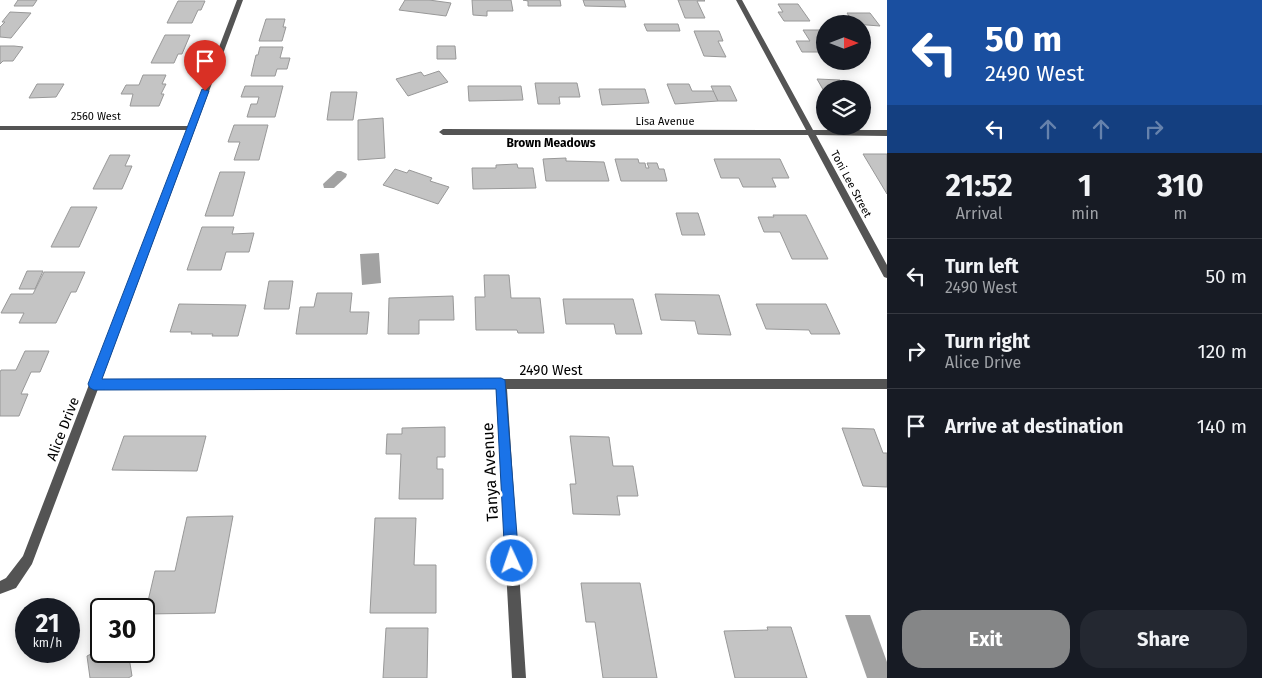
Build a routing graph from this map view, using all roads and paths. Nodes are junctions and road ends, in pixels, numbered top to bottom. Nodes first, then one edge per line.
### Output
1 (240, 0) edge
2 (739, 0) edge
3 (0, 128) edge
4 (192, 128) junction
5 (443, 132) dead end
6 (810, 132) junction
7 (887, 132) edge
8 (887, 274) edge
9 (94, 384) junction
10 (501, 384) junction
11 (887, 384) edge
12 (6, 586) edge
13 (519, 678) edge

1 - 4 street, Alice Drive
2 - 6 street, Toni Lee Street
3 - 4 street, 2560 West
4 - 9 street, Alice Drive
5 - 6 street, Lisa Avenue
6 - 7 street, Lisa Avenue
6 - 8 street, Toni Lee Street
9 - 10 street, 2490 West
9 - 12 street, Alice Drive
10 - 11 street, 2490 West
10 - 13 street, Tanya Avenue

